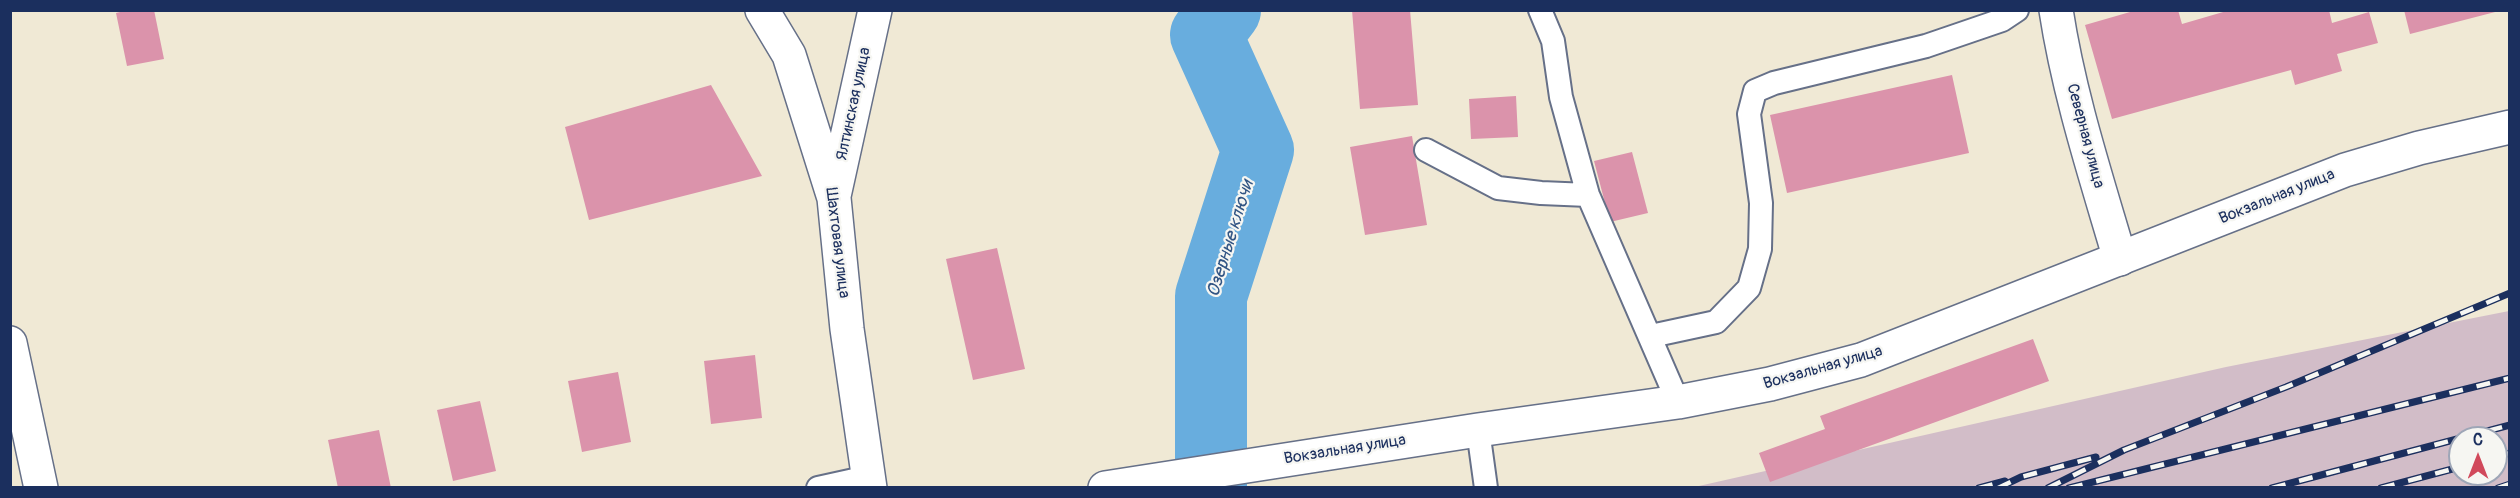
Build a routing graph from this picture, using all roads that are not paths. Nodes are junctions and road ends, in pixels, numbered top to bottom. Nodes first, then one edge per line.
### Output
1 (762, 10) edge
2 (875, 10) edge
3 (1540, 10) edge
4 (2017, 10) edge
5 (2056, 10) edge
6 (2510, 128) edge
7 (1426, 150) dead end
8 (1588, 195) junction
9 (834, 198) junction
10 (2120, 260) junction
11 (1651, 336) junction
12 (10, 343) edge
13 (1678, 402) junction
14 (1478, 430) junction
15 (869, 482) edge
16 (41, 488) edge
17 (818, 488) edge
18 (1105, 488) edge
19 (1486, 488) edge

1 - 9 main road, Шахтовая улица
2 - 9 main road, Ялтинская улица
3 - 8 lane
4 - 11 lane
5 - 10 main road, Северная улица
6 - 10 main road, Вокзальная улица
7 - 8 lane
8 - 11 lane
9 - 15 main road, Шахтовая улица
10 - 13 main road, Вокзальная улица
11 - 13 lane
12 - 16 main road
13 - 14 main road, Вокзальная улица
14 - 18 main road, Вокзальная улица
14 - 19 lane
15 - 17 lane

